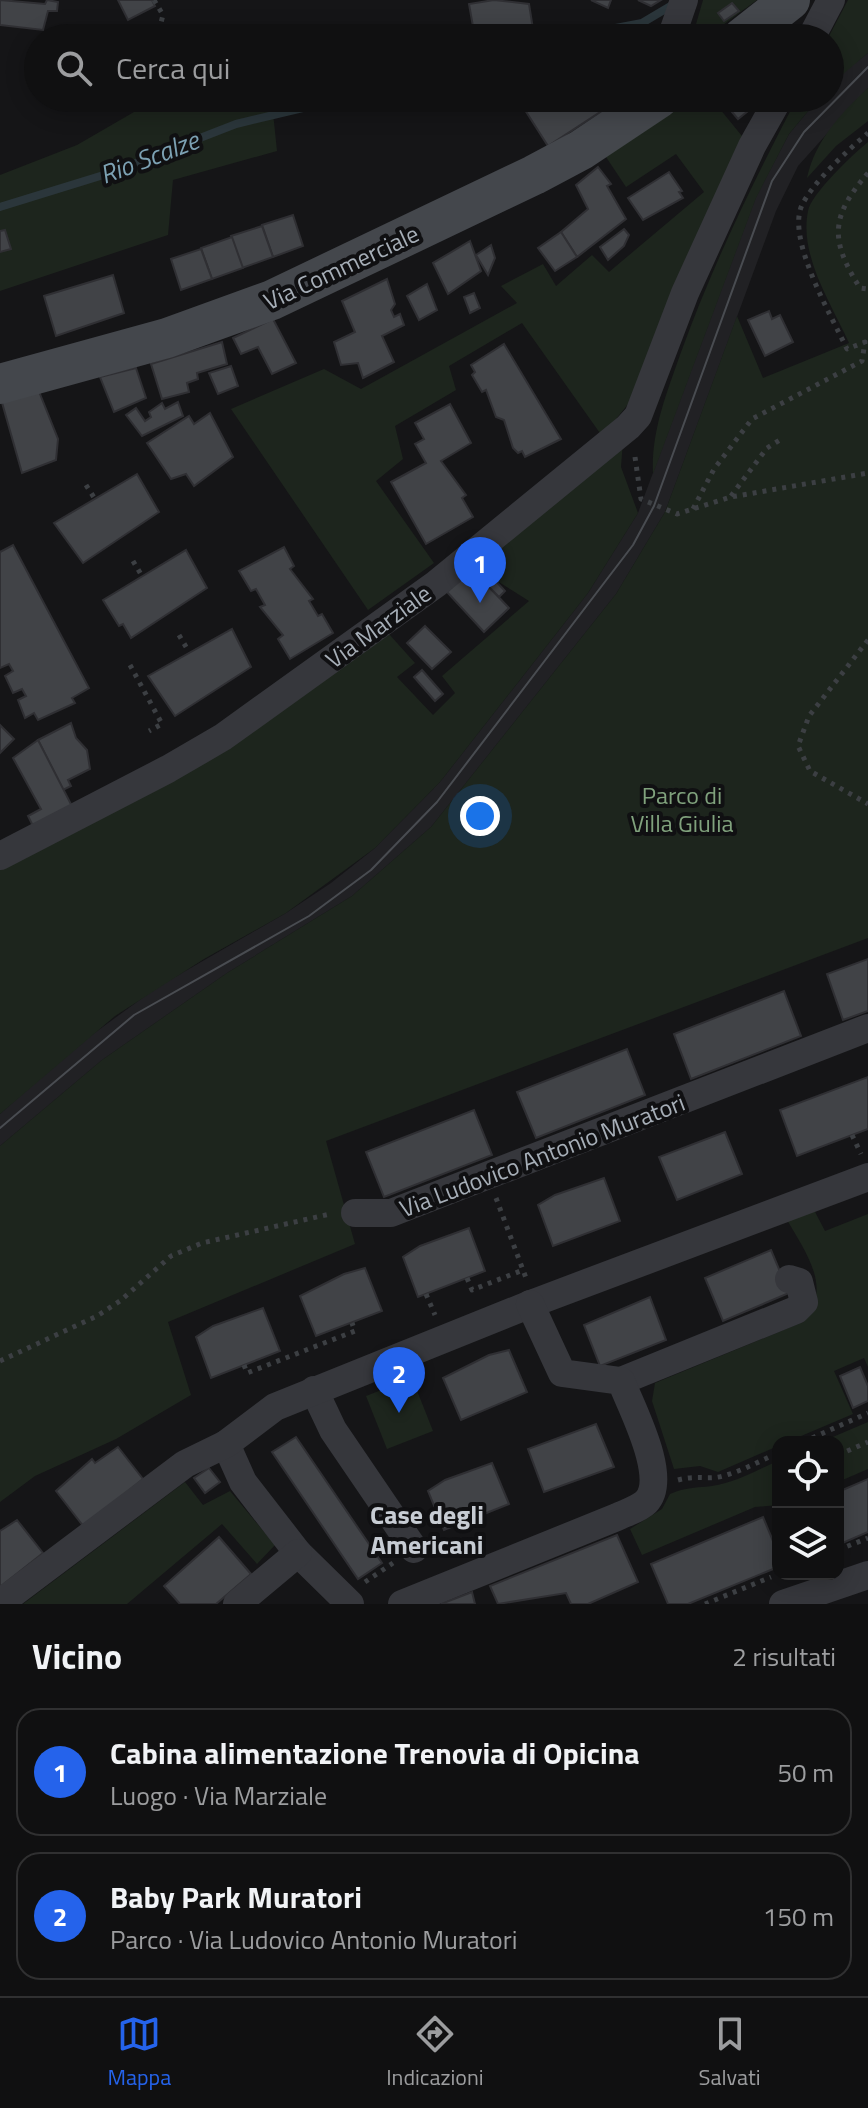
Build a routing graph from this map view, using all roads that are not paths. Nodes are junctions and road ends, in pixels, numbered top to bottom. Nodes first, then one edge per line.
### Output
1 (684, 0) edge
2 (790, 0) edge
3 (831, 0) edge
4 (676, 24) edge
5 (760, 24) edge
6 (818, 24) edge
7 (638, 112) edge
8 (771, 112) edge
9 (0, 384) edge
10 (0, 856) edge
11 (868, 1028) edge
12 (868, 1177) edge
13 (355, 1213) road end
14 (789, 1279) dead end
15 (530, 1304) junction
16 (621, 1381) junction
17 (314, 1390) junction
18 (226, 1444) junction
19 (414, 1549) road end
20 (298, 1553) junction
21 (868, 1575) edge
22 (347, 1600) edge
23 (0, 1603) edge
24 (237, 1604) edge
25 (402, 1604) edge
26 (783, 1604) edge

1 - 4 street
2 - 5 main road
3 - 6 street
7 - 9 main road, Via Commerciale
8 - 10 street, Via Marziale
11 - 13 street, Via Ludovico Antonio Muratori
12 - 15 street
14 - 16 street
15 - 16 street
15 - 17 street
16 - 25 street
17 - 18 street
17 - 19 street
18 - 20 street
18 - 23 street
20 - 22 street
20 - 24 street
21 - 26 street

